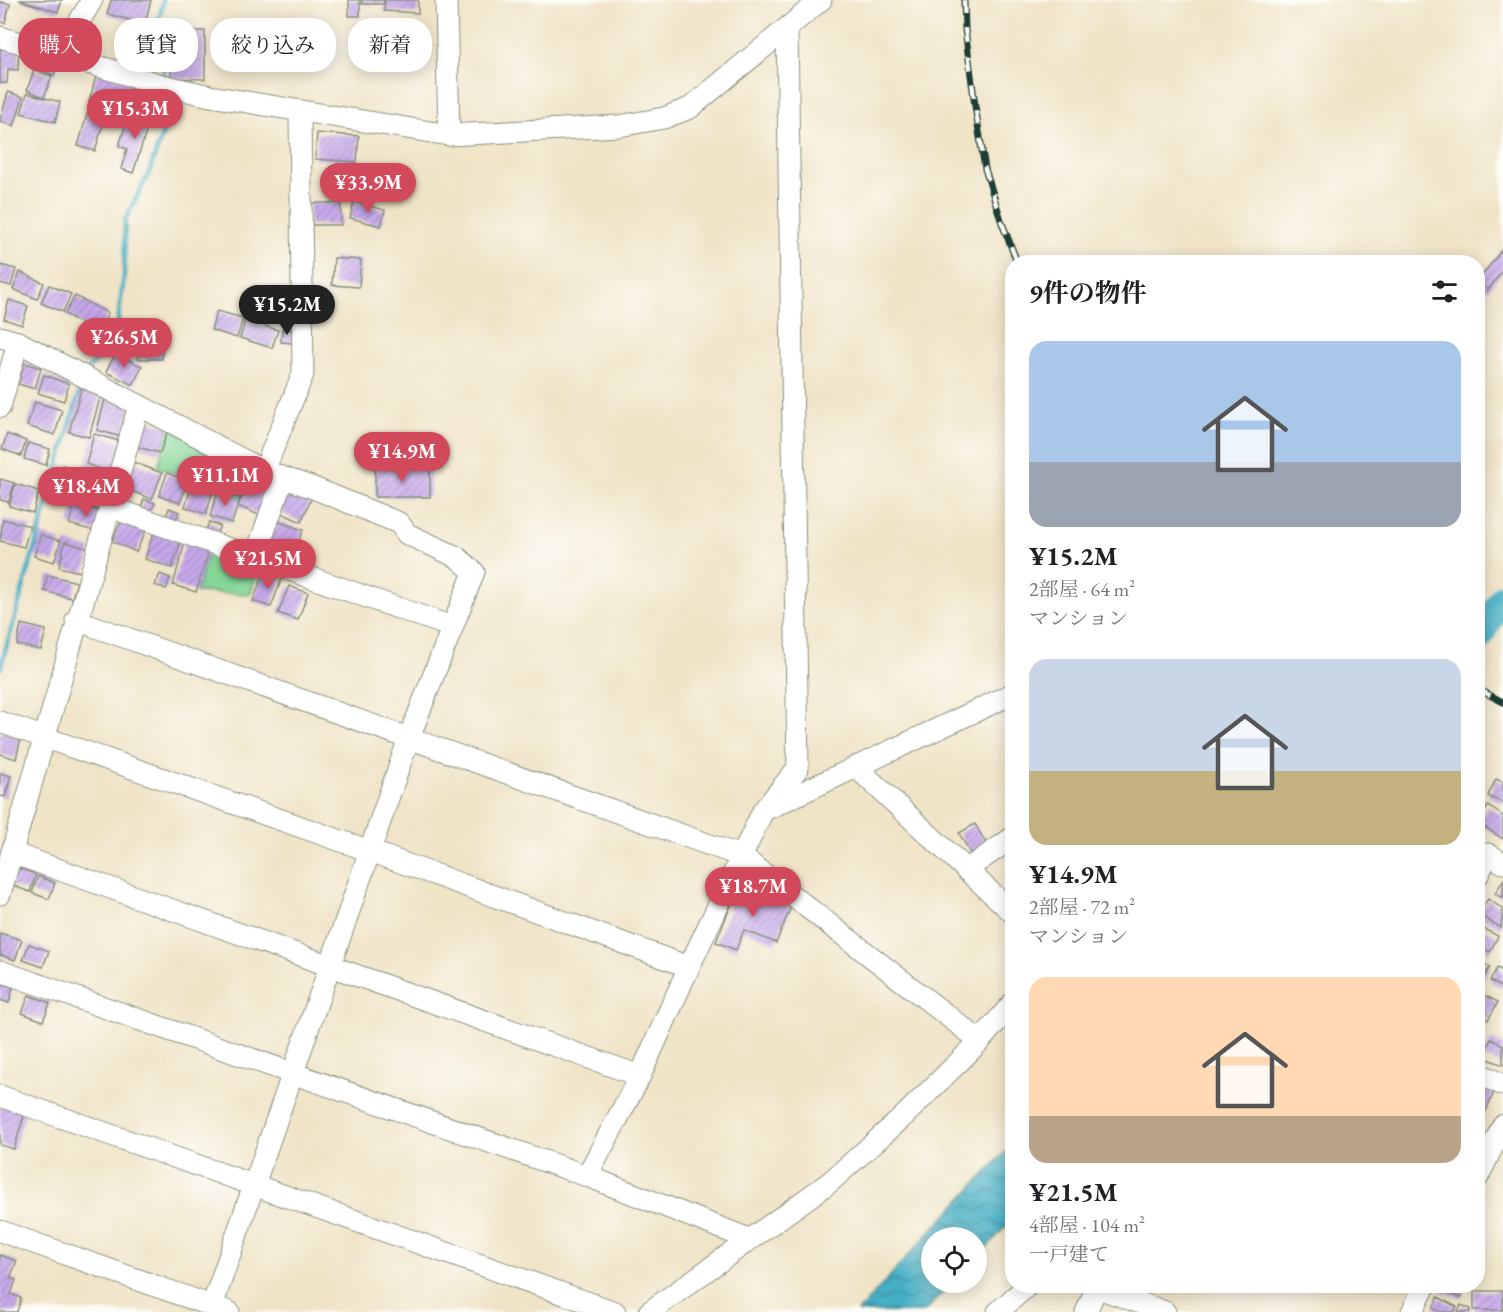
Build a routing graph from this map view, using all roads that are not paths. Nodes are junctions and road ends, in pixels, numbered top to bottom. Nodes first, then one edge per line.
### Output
1 (92, 0) edge
2 (446, 0) edge
3 (821, 0) edge
4 (81, 18) edge
5 (787, 29) junction
6 (0, 37) edge
7 (18, 42) edge
8 (102, 67) edge
9 (300, 111) junction
10 (449, 135) junction
11 (9, 340) edge
12 (139, 405) junction
13 (0, 407) edge
14 (274, 474) junction
15 (110, 507) junction
16 (255, 558) junction
17 (76, 620) junction
18 (452, 627) junction
19 (1005, 697) edge
20 (0, 722) edge
21 (44, 738) junction
22 (409, 738) junction
23 (856, 766) junction
24 (763, 811) junction
25 (1005, 843) edge
26 (370, 851) junction
27 (12, 853) junction
28 (741, 856) junction
29 (1485, 860) edge
30 (1503, 863) edge
31 (966, 870) junction
32 (0, 894) edge
33 (1005, 906) edge
34 (331, 966) junction
35 (689, 967) junction
36 (0, 971) edge
37 (1005, 1012) edge
38 (980, 1041) junction
39 (293, 1074) junction
40 (640, 1076) junction
41 (1485, 1076) edge
42 (1503, 1085) edge
43 (0, 1096) edge
44 (1503, 1125) edge
45 (1485, 1162) edge
46 (587, 1176) junction
47 (253, 1184) junction
48 (0, 1231) edge
49 (749, 1239) junction
50 (1019, 1293) edge
51 (1093, 1293) edge
52 (1114, 1293) edge
53 (1417, 1293) edge
54 (220, 1309) edge
55 (615, 1312) edge
56 (648, 1312) edge
57 (998, 1312) edge
58 (1086, 1312) edge
59 (1165, 1312) edge
60 (1412, 1312) edge

1 - 4 street
2 - 10 street
3 - 5 street
5 - 10 street
5 - 24 street
6 - 7 street
8 - 9 street
9 - 10 street
9 - 14 street
11 - 12 street
11 - 13 street
12 - 14 street
12 - 15 street
14 - 16 street
14 - 18 street
15 - 16 street
15 - 17 street
16 - 18 street
17 - 21 street
17 - 22 street
18 - 22 street
19 - 23 street
20 - 21 street
21 - 26 street
21 - 27 street
22 - 26 street
22 - 28 street
23 - 24 street
23 - 31 street
24 - 28 street
25 - 31 street
26 - 34 street
26 - 35 street
27 - 32 street
27 - 34 street
28 - 35 street
28 - 38 street
29 - 30 street
31 - 33 street
34 - 39 street
34 - 40 street
35 - 40 street
36 - 39 street
37 - 38 street
38 - 49 street
39 - 46 street
39 - 47 street
40 - 46 street
41 - 42 street
43 - 47 street
44 - 45 street
46 - 49 street
47 - 54 street
47 - 55 street
48 - 54 street
49 - 56 street
50 - 57 street
51 - 58 street
52 - 59 street
53 - 60 street

